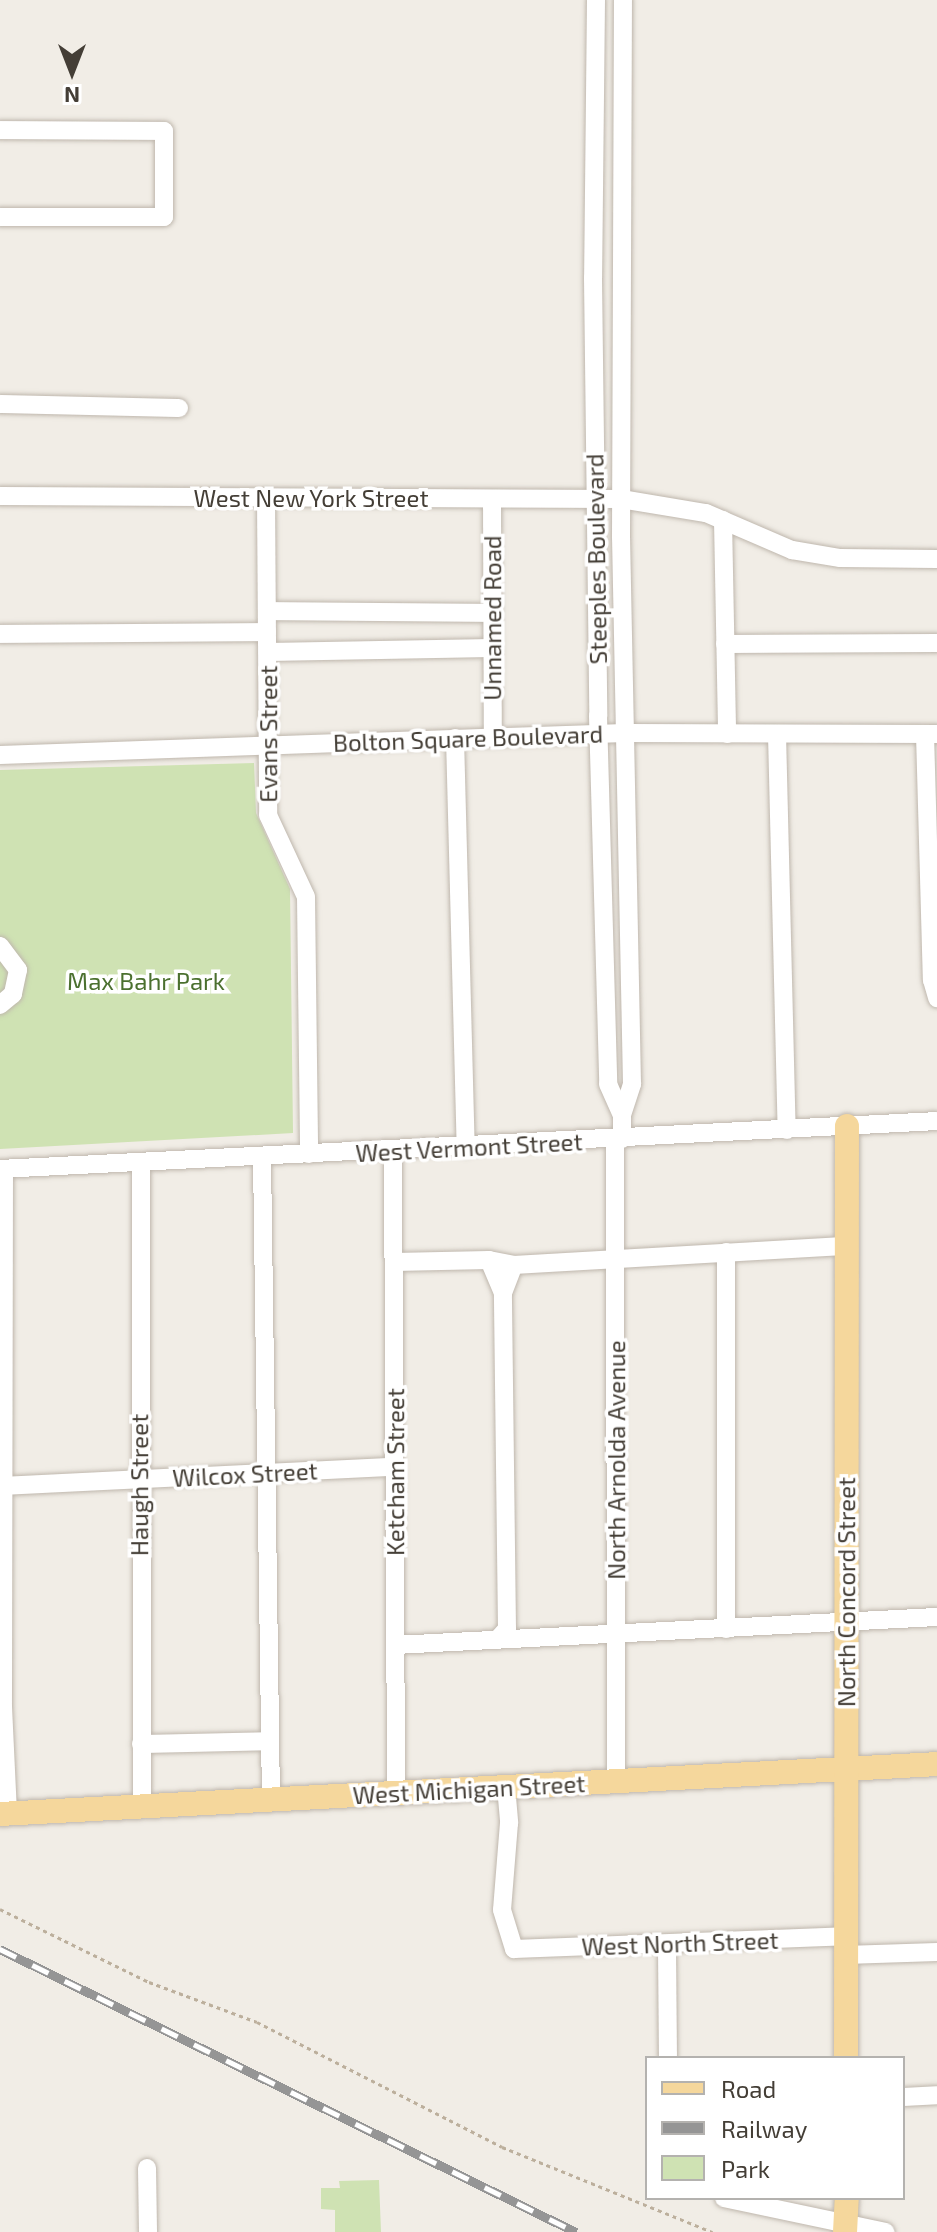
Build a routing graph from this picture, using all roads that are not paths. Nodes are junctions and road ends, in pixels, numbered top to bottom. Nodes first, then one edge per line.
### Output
1 (596, 0) edge
2 (623, 0) edge
3 (0, 130) edge
4 (0, 217) edge
5 (0, 404) edge
6 (179, 408) dead end
7 (0, 496) edge
8 (266, 497) junction
9 (492, 499) junction
10 (594, 499) junction
11 (621, 499) junction
12 (723, 520) junction
13 (937, 559) edge
14 (267, 611) junction
15 (492, 613) junction
16 (267, 632) junction
17 (0, 634) edge
18 (937, 643) edge
19 (725, 644) junction
20 (492, 648) junction
21 (268, 652) junction
22 (625, 733) junction
23 (599, 734) junction
24 (727, 734) junction
25 (777, 734) junction
26 (931, 734) edge
27 (493, 737) junction
28 (455, 738) junction
29 (268, 745) junction
30 (0, 755) edge
31 (0, 946) edge
32 (937, 998) edge
33 (0, 1005) edge
34 (622, 1115) junction
35 (937, 1121) edge
36 (847, 1126) junction
37 (787, 1130) junction
38 (619, 1139) junction
39 (466, 1148) junction
40 (393, 1150) junction
41 (309, 1154) junction
42 (262, 1157) junction
43 (141, 1163) junction
44 (2, 1169) edge
45 (847, 1246) junction
46 (726, 1252) junction
47 (616, 1258) junction
48 (489, 1260) junction
49 (394, 1262) junction
50 (514, 1265) junction
51 (503, 1293) junction
52 (395, 1467) junction
53 (264, 1473) junction
54 (138, 1480) junction
55 (2, 1486) edge
56 (937, 1617) edge
57 (846, 1622) junction
58 (726, 1629) junction
59 (616, 1635) junction
60 (497, 1640) junction
61 (395, 1645) junction
62 (269, 1741) junction
63 (141, 1744) junction
64 (937, 1764) edge
65 (845, 1769) junction
66 (616, 1781) junction
67 (506, 1786) junction
68 (396, 1793) junction
69 (271, 1800) junction
70 (142, 1807) junction
71 (4, 1814) edge
72 (845, 1945) junction
73 (667, 1947) junction
74 (937, 1952) edge
75 (668, 2056) edge
76 (846, 2056) edge
77 (937, 2095) edge
78 (905, 2097) edge
79 (147, 2168) dead end
80 (732, 2200) edge
81 (847, 2200) edge
82 (846, 2228) edge
83 (148, 2232) edge
84 (885, 2232) edge

1 - 10 street, Steeples Boulevard
2 - 11 street, Steeples Boulevard
3 - 4 street
5 - 6 street
7 - 8 street, West New York Street
8 - 9 street, West New York Street
8 - 14 street, Evans Street
9 - 10 street, West New York Street
9 - 15 street, Unnamed Road
10 - 11 street, West New York Street
10 - 23 street, Steeples Boulevard
11 - 12 street, West New York Street
11 - 22 street, Steeples Boulevard
12 - 13 street, West New York Street
12 - 19 street
14 - 15 street
14 - 16 street, Evans Street
15 - 20 street, Unnamed Road
16 - 17 street
16 - 21 street, Evans Street
18 - 19 street
19 - 24 street
20 - 21 street
20 - 27 street, Unnamed Road
21 - 29 street, Evans Street
22 - 23 street, Bolton Square Boulevard
22 - 24 street, Bolton Square Boulevard
22 - 34 street, Steeples Boulevard
23 - 27 street, Bolton Square Boulevard
23 - 34 street, Steeples Boulevard
24 - 25 street, Bolton Square Boulevard
25 - 26 street, Bolton Square Boulevard
25 - 37 street
26 - 32 street
27 - 28 street, Bolton Square Boulevard
28 - 29 street, Bolton Square Boulevard
28 - 39 street
29 - 30 street, Bolton Square Boulevard
29 - 41 street, Evans Street
31 - 33 street
34 - 38 street, Steeples Boulevard
35 - 36 street, West Vermont Street
36 - 37 street, West Vermont Street
36 - 45 main road, North Concord Street
37 - 38 street, West Vermont Street
38 - 39 street, West Vermont Street
38 - 47 street, North Arnolda Avenue
39 - 40 street, West Vermont Street
40 - 41 street, West Vermont Street
40 - 49 street, Ketcham Street
41 - 42 street, West Vermont Street
42 - 43 street, West Vermont Street
42 - 53 street
43 - 44 street, West Vermont Street
43 - 54 street, Haugh Street
44 - 55 street
45 - 46 street
45 - 57 main road, North Concord Street
46 - 47 street
46 - 58 street
47 - 50 street
47 - 59 street, North Arnolda Avenue
48 - 49 street
48 - 50 street
48 - 51 street
49 - 52 street, Ketcham Street
50 - 51 street
51 - 60 street
52 - 53 street, Wilcox Street
52 - 61 street, Ketcham Street
53 - 54 street, Wilcox Street
53 - 62 street
54 - 55 street, Wilcox Street
54 - 63 street, Haugh Street
55 - 71 street
56 - 57 street
57 - 58 street
57 - 65 main road, North Concord Street
58 - 59 street
59 - 60 street
59 - 66 street, North Arnolda Avenue
60 - 61 street
61 - 68 street, Ketcham Street
62 - 63 street
62 - 69 street
63 - 70 street, Haugh Street
64 - 65 main road, West Michigan Street
65 - 66 main road, West Michigan Street
65 - 72 main road, North Concord Street
66 - 67 main road, West Michigan Street
67 - 68 main road, West Michigan Street
67 - 73 street, West North Street
68 - 69 main road, West Michigan Street
69 - 70 main road, West Michigan Street
70 - 71 main road, West Michigan Street
72 - 73 street, West North Street
72 - 74 street, West North Street
72 - 76 main road, North Concord Street
73 - 75 street
77 - 78 street
79 - 83 street
80 - 82 street
81 - 82 main road
82 - 84 street

